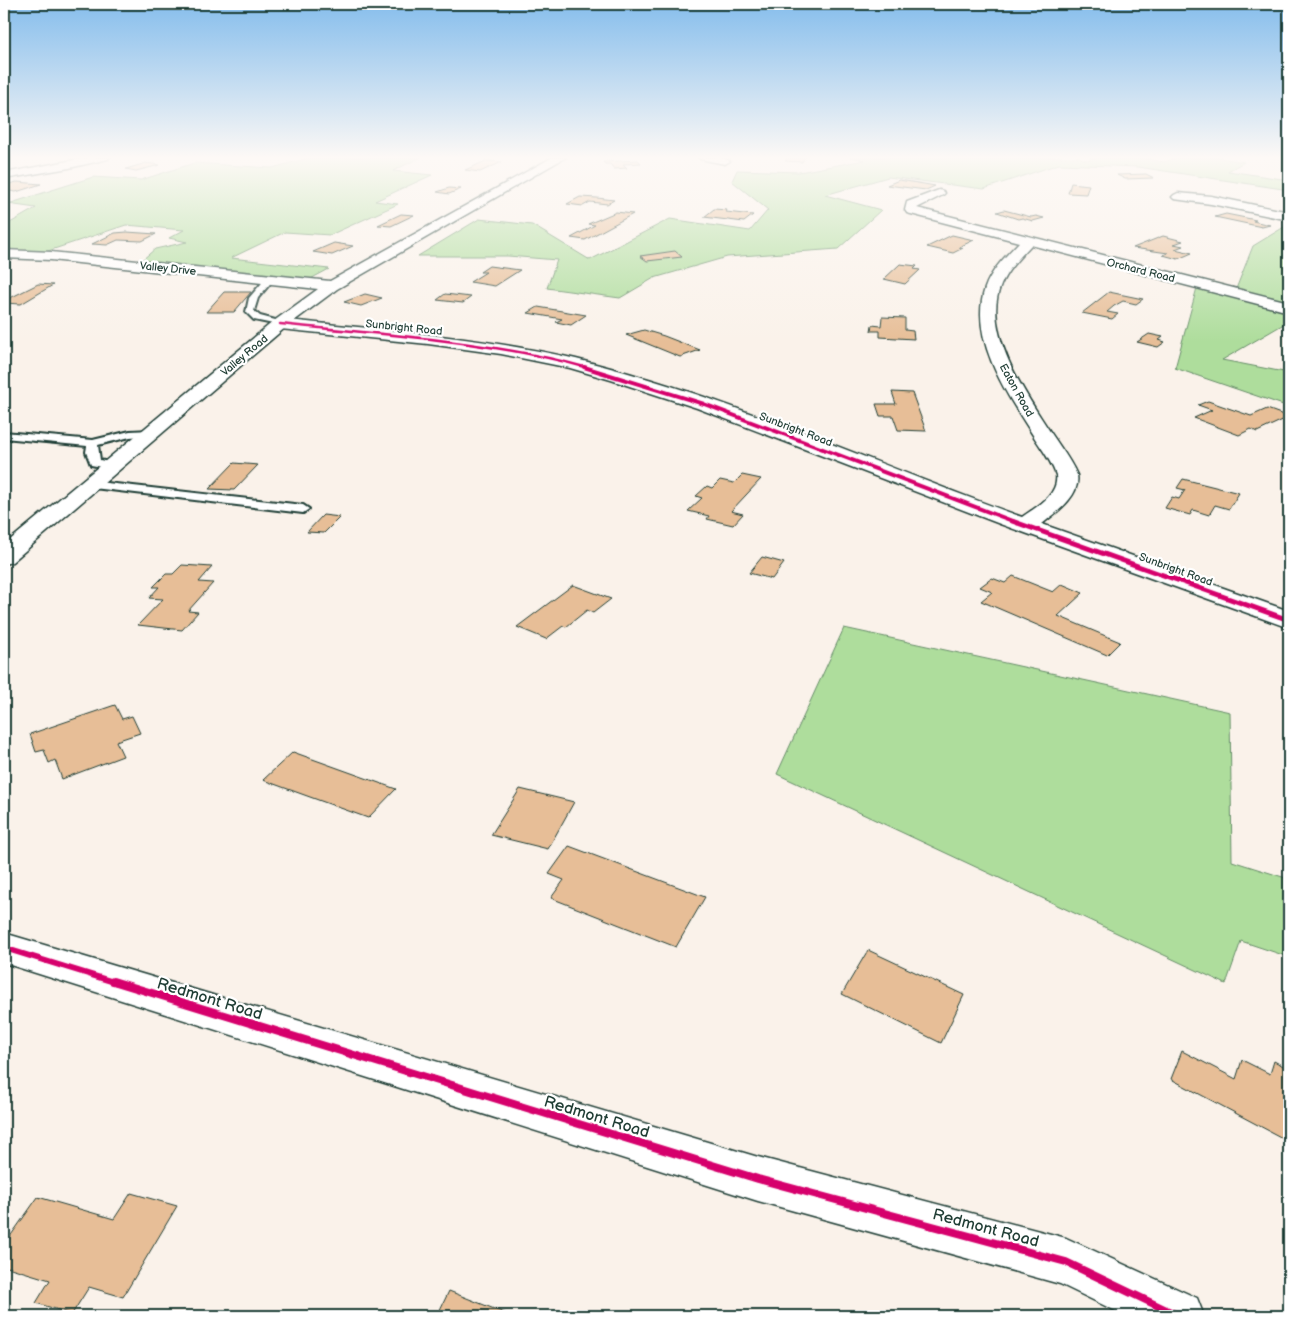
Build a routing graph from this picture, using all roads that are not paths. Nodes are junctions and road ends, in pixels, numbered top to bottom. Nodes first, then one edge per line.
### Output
1 (452, 219) edge
2 (942, 219) edge
3 (1027, 241) junction
4 (4, 254) edge
5 (270, 280) junction
6 (332, 286) junction
7 (1289, 307) edge
8 (280, 324) junction
9 (150, 433) junction
10 (4, 435) edge
11 (93, 443) junction
12 (112, 466) junction
13 (89, 485) junction
14 (303, 509) dead end
15 (1025, 525) junction
16 (4, 557) edge
17 (1289, 620) edge
18 (4, 948) edge
19 (1179, 1316) edge

1 - 6 street, Valley Road
2 - 3 street, Orchard Road
3 - 7 street, Orchard Road
3 - 15 street, Eaton Road
4 - 5 street, Valley Drive
5 - 6 street, Valley Drive
5 - 8 lane
6 - 8 street, Valley Road
8 - 9 street, Valley Road
8 - 15 street, Sunbright Road
9 - 11 lane
9 - 12 street, Valley Road
10 - 11 lane
11 - 12 lane
12 - 13 street, Valley Road
13 - 14 lane
13 - 16 street, Valley Road
15 - 17 street, Sunbright Road
18 - 19 street, Redmont Road

